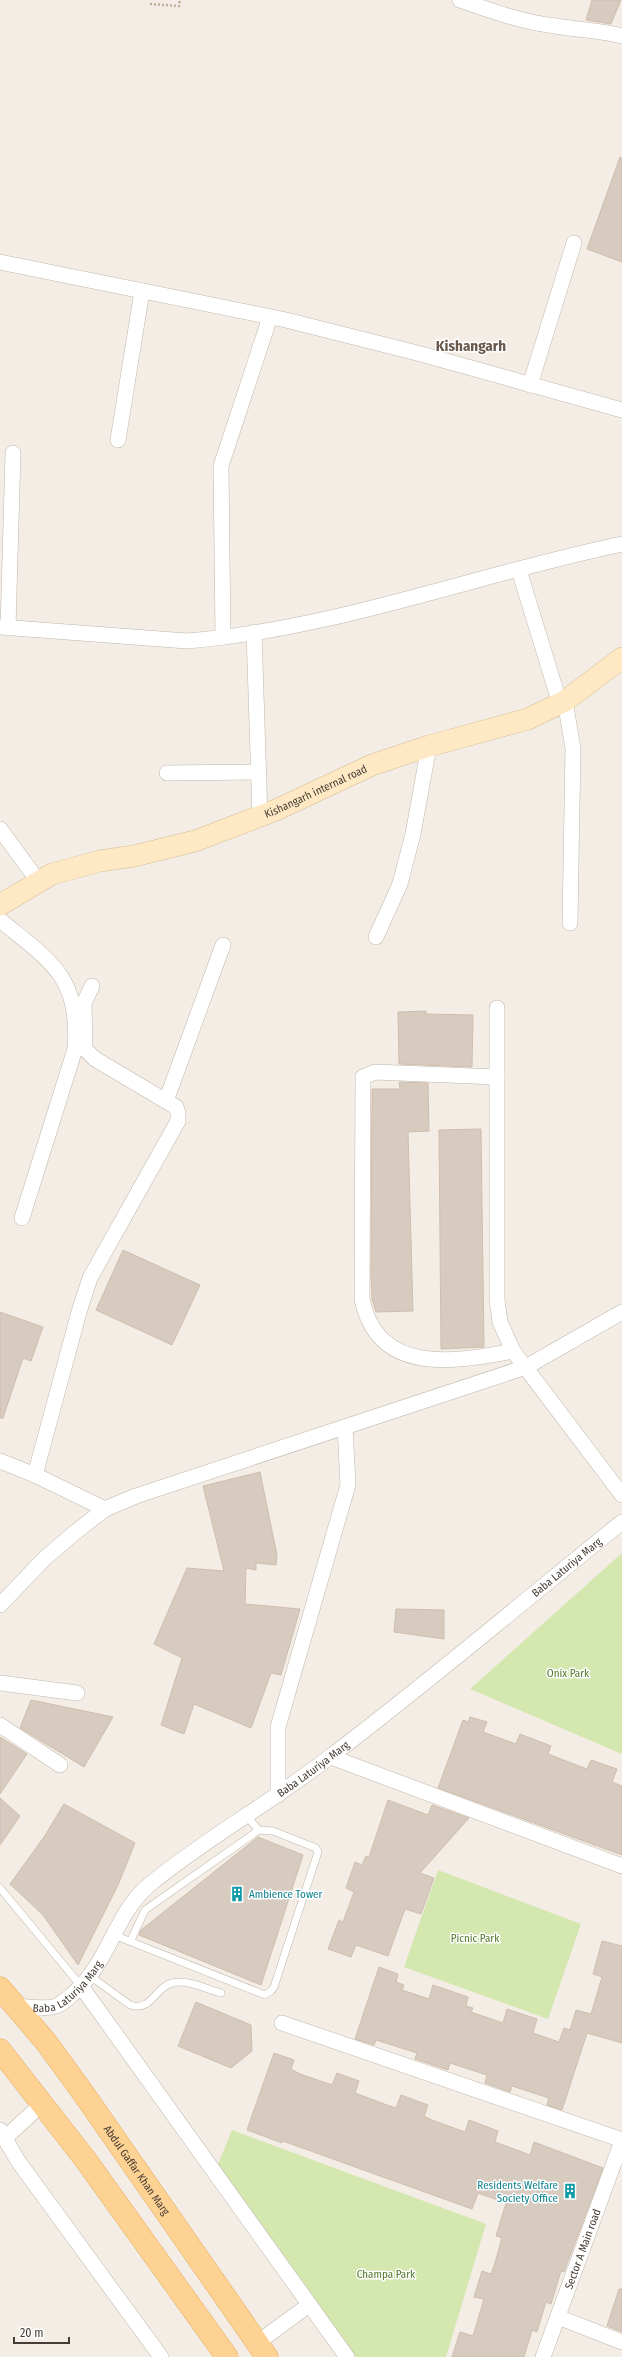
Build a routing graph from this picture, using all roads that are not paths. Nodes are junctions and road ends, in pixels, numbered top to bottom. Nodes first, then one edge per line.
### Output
1 (460, 0) edge
2 (622, 36) edge
3 (574, 243) dead end
4 (0, 262) edge
5 (142, 291) junction
6 (270, 316) junction
7 (530, 385) junction
8 (622, 410) edge
9 (118, 440) dead end
10 (12, 453) dead end
11 (622, 544) edge
12 (519, 570) junction
13 (4, 627) edge
14 (254, 632) junction
15 (223, 637) junction
16 (622, 658) edge
17 (562, 702) junction
18 (429, 746) junction
19 (259, 772) junction
20 (167, 773) dead end
21 (260, 816) junction
22 (0, 829) edge
23 (38, 880) junction
24 (0, 905) edge
25 (0, 920) edge
26 (570, 923) dead end
27 (376, 937) dead end
28 (223, 945) dead end
29 (92, 986) dead end
30 (497, 1008) dead end
31 (497, 1077) junction
32 (166, 1101) junction
33 (22, 1218) dead end
34 (622, 1312) edge
35 (513, 1351) junction
36 (526, 1367) junction
37 (345, 1427) junction
38 (0, 1461) edge
39 (35, 1475) junction
40 (622, 1495) edge
41 (106, 1509) junction
42 (622, 1522) edge
43 (0, 1605) edge
44 (0, 1683) edge
45 (77, 1693) dead end
46 (0, 1725) edge
47 (331, 1757) junction
48 (60, 1765) dead end
49 (278, 1794) junction
50 (247, 1817) junction
51 (259, 1830) junction
52 (622, 1866) edge
53 (0, 1888) edge
54 (114, 1935) junction
55 (131, 1940) junction
56 (86, 1981) junction
57 (0, 1988) edge
58 (221, 1993) dead end
59 (17, 2006) junction
60 (282, 2022) dead end
61 (0, 2050) edge
62 (42, 2104) junction
63 (3, 2133) edge
64 (622, 2141) edge
65 (302, 2310) dead end
66 (558, 2317) junction
67 (622, 2342) edge
68 (262, 2350) edge
69 (161, 2357) edge
70 (227, 2357) edge
71 (347, 2357) edge
72 (543, 2357) edge

1 - 2 street
3 - 7 street
4 - 5 street
5 - 6 street
5 - 9 street
6 - 7 street
6 - 15 street
7 - 8 street
10 - 13 street
11 - 12 street
12 - 14 street
12 - 17 street
13 - 15 street
14 - 15 street
14 - 19 street
16 - 17 street, Kishangarh internal road
17 - 18 street, Kishangarh internal road
17 - 26 street
18 - 21 street, Kishangarh internal road
18 - 27 street
19 - 20 street
19 - 21 street
21 - 23 street, Kishangarh internal road
22 - 23 street
23 - 24 street, Kishangarh internal road
25 - 33 street
28 - 32 street
29 - 32 street
30 - 31 street
31 - 35 street
31 - 35 street
32 - 39 street
34 - 36 street
35 - 36 street
36 - 37 street
36 - 40 street
37 - 41 street
37 - 49 street
38 - 39 street
39 - 41 street
41 - 43 street
42 - 47 street, Baba Laturiya Marg
44 - 45 street
46 - 48 street
47 - 49 street, Baba Laturiya Marg
47 - 52 street
49 - 50 street, Baba Laturiya Marg
50 - 51 lane
50 - 54 street, Baba Laturiya Marg
51 - 55 lane
51 - 55 lane
53 - 56 lane
54 - 55 lane
54 - 56 street, Baba Laturiya Marg
56 - 58 lane
56 - 59 street, Baba Laturiya Marg
56 - 71 street
57 - 59 main road, Abdul Gaffar Khan Marg
59 - 68 main road, Abdul Gaffar Khan Marg
60 - 64 street
61 - 62 main road
62 - 63 street
62 - 70 main road
63 - 69 street
64 - 66 street, Sector A Main road
65 - 68 street
66 - 67 street
66 - 72 street, Sector A Main road

